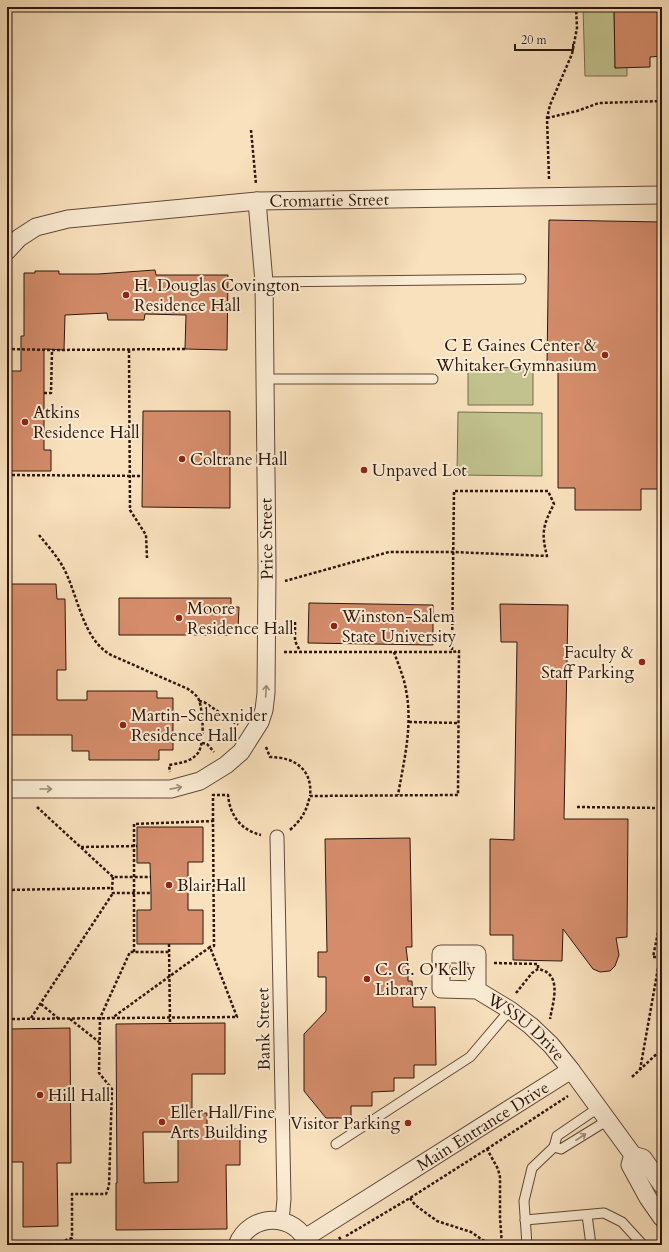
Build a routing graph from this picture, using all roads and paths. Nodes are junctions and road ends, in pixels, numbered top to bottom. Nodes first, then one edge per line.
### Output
1 (576, 7) edge
2 (662, 101) edge
3 (547, 118) junction
4 (251, 130) dead end
5 (549, 179) dead end
6 (662, 195) edge
7 (257, 201) junction
8 (7, 251) edge
9 (263, 275) junction
10 (521, 279) dead end
11 (7, 349) edge
12 (185, 349) dead end
13 (52, 350) junction
14 (129, 350) junction
15 (264, 379) junction
16 (433, 379) dead end
17 (44, 393) dead end
18 (7, 475) edge
19 (130, 476) junction
20 (142, 476) dead end
21 (39, 535) dead end
22 (453, 552) junction
23 (147, 558) dead end
24 (282, 582) dead end
25 (295, 622) dead end
26 (300, 651) junction
27 (277, 652) dead end
28 (394, 652) junction
29 (452, 652) junction
30 (199, 701) junction
31 (409, 722) junction
32 (459, 723) junction
33 (253, 735) junction
34 (202, 743) junction
35 (214, 752) dead end
36 (270, 757) dead end
37 (7, 789) edge
38 (171, 789) junction
39 (398, 795) junction
40 (310, 796) junction
41 (35, 806) dead end
42 (577, 807) dead end
43 (662, 808) edge
44 (213, 821) junction
45 (277, 837) junction
46 (135, 846) junction
47 (80, 847) junction
48 (113, 876) junction
49 (134, 876) junction
50 (150, 876) dead end
51 (112, 888) junction
52 (7, 890) edge
53 (113, 893) junction
54 (134, 893) junction
55 (151, 893) dead end
56 (662, 913) edge
57 (169, 944) dead end
58 (210, 947) junction
59 (134, 952) junction
60 (169, 952) junction
61 (661, 957) edge
62 (489, 963) dead end
63 (538, 968) junction
64 (170, 976) junction
65 (510, 989) dead end
66 (476, 990) dead end
67 (41, 1004) junction
68 (510, 1010) junction
69 (100, 1018) junction
70 (112, 1018) junction
71 (170, 1018) junction
72 (7, 1019) edge
73 (30, 1019) junction
74 (59, 1019) junction
75 (70, 1019) junction
76 (549, 1023) dead end
77 (170, 1024) dead end
78 (99, 1042) junction
79 (662, 1049) edge
80 (571, 1070) junction
81 (640, 1070) junction
82 (632, 1077) dead end
83 (572, 1095) dead end
84 (603, 1114) junction
85 (336, 1144) dead end
86 (554, 1147) junction
87 (487, 1149) junction
88 (633, 1155) junction
89 (661, 1184) edge
90 (410, 1198) junction
91 (648, 1198) junction
92 (587, 1215) junction
93 (662, 1218) edge
94 (525, 1220) junction
95 (282, 1221) junction
96 (340, 1239) dead end
97 (307, 1242) edge
98 (62, 1245) edge
99 (178, 1245) edge
100 (184, 1245) edge
101 (237, 1245) edge
102 (340, 1245) edge
103 (344, 1245) edge
104 (490, 1245) edge
105 (502, 1245) edge
106 (526, 1245) edge
107 (591, 1245) edge
108 (643, 1245) edge

1 - 3 path
2 - 3 path
3 - 5 path
4 - 7 path
6 - 7 street, Cromartie Street
7 - 8 street, Cromartie Street
7 - 9 street, Price Street
9 - 10 lane
9 - 15 street, Price Street
11 - 13 path
12 - 14 path
13 - 14 path
13 - 17 path
14 - 19 path
15 - 16 lane
33 -> 15 street, Price Street
18 - 19 path
19 - 20 path
19 - 23 path
21 - 30 path
22 - 22 path
22 - 24 path
22 - 29 path
25 - 26 path
26 - 27 path
26 - 28 path
28 - 29 path
28 - 31 path
29 - 32 path
30 - 33 path
30 - 34 path
31 - 32 path
31 - 39 path
32 - 39 path
38 -> 33 street, Price Street
34 - 35 path
34 - 38 path
36 - 40 path
37 -> 38 street, Price Street
39 - 40 path
40 - 45 path
41 - 47 path
42 - 43 path
44 - 45 path
44 - 46 path
44 - 58 path
45 - 95 street, Bank Street
46 - 47 path
46 - 49 path
47 - 48 path
48 - 49 path
48 - 51 path
49 - 50 path
49 - 54 path
51 - 52 path
51 - 53 path
53 - 54 path
53 - 67 path
54 - 55 path
54 - 59 path
56 - 61 path
57 - 60 path
58 - 64 path
58 - 71 path
59 - 60 path
59 - 69 path
60 - 64 path
61 - 81 path
62 - 63 path
63 - 65 path
63 - 76 path
64 - 70 path
64 - 71 path
66 - 68 street, WSSU Drive
67 - 73 path
67 - 74 path
68 - 80 street, WSSU Drive
68 - 85 lane
69 - 70 path
69 - 75 path
69 - 78 path
70 - 71 path
71 - 77 path
72 - 73 path
73 - 74 path
74 - 75 path
75 - 78 path
78 - 98 path
79 - 81 path
80 - 84 street
80 - 97 street, Main Entrance Drive
81 - 82 path
83 - 87 path
86 -> 84 lane
84 - 86 lane
84 - 88 street
86 - 94 lane
87 - 90 path
87 - 105 path
88 - 89 street
88 - 91 street
89 - 91 street
90 - 96 path
90 - 104 path
91 - 93 street
92 - 94 lane
92 - 107 lane
92 - 108 lane
94 - 106 lane
95 - 97 street
95 - 101 street
99 - 100 path
102 - 103 path

